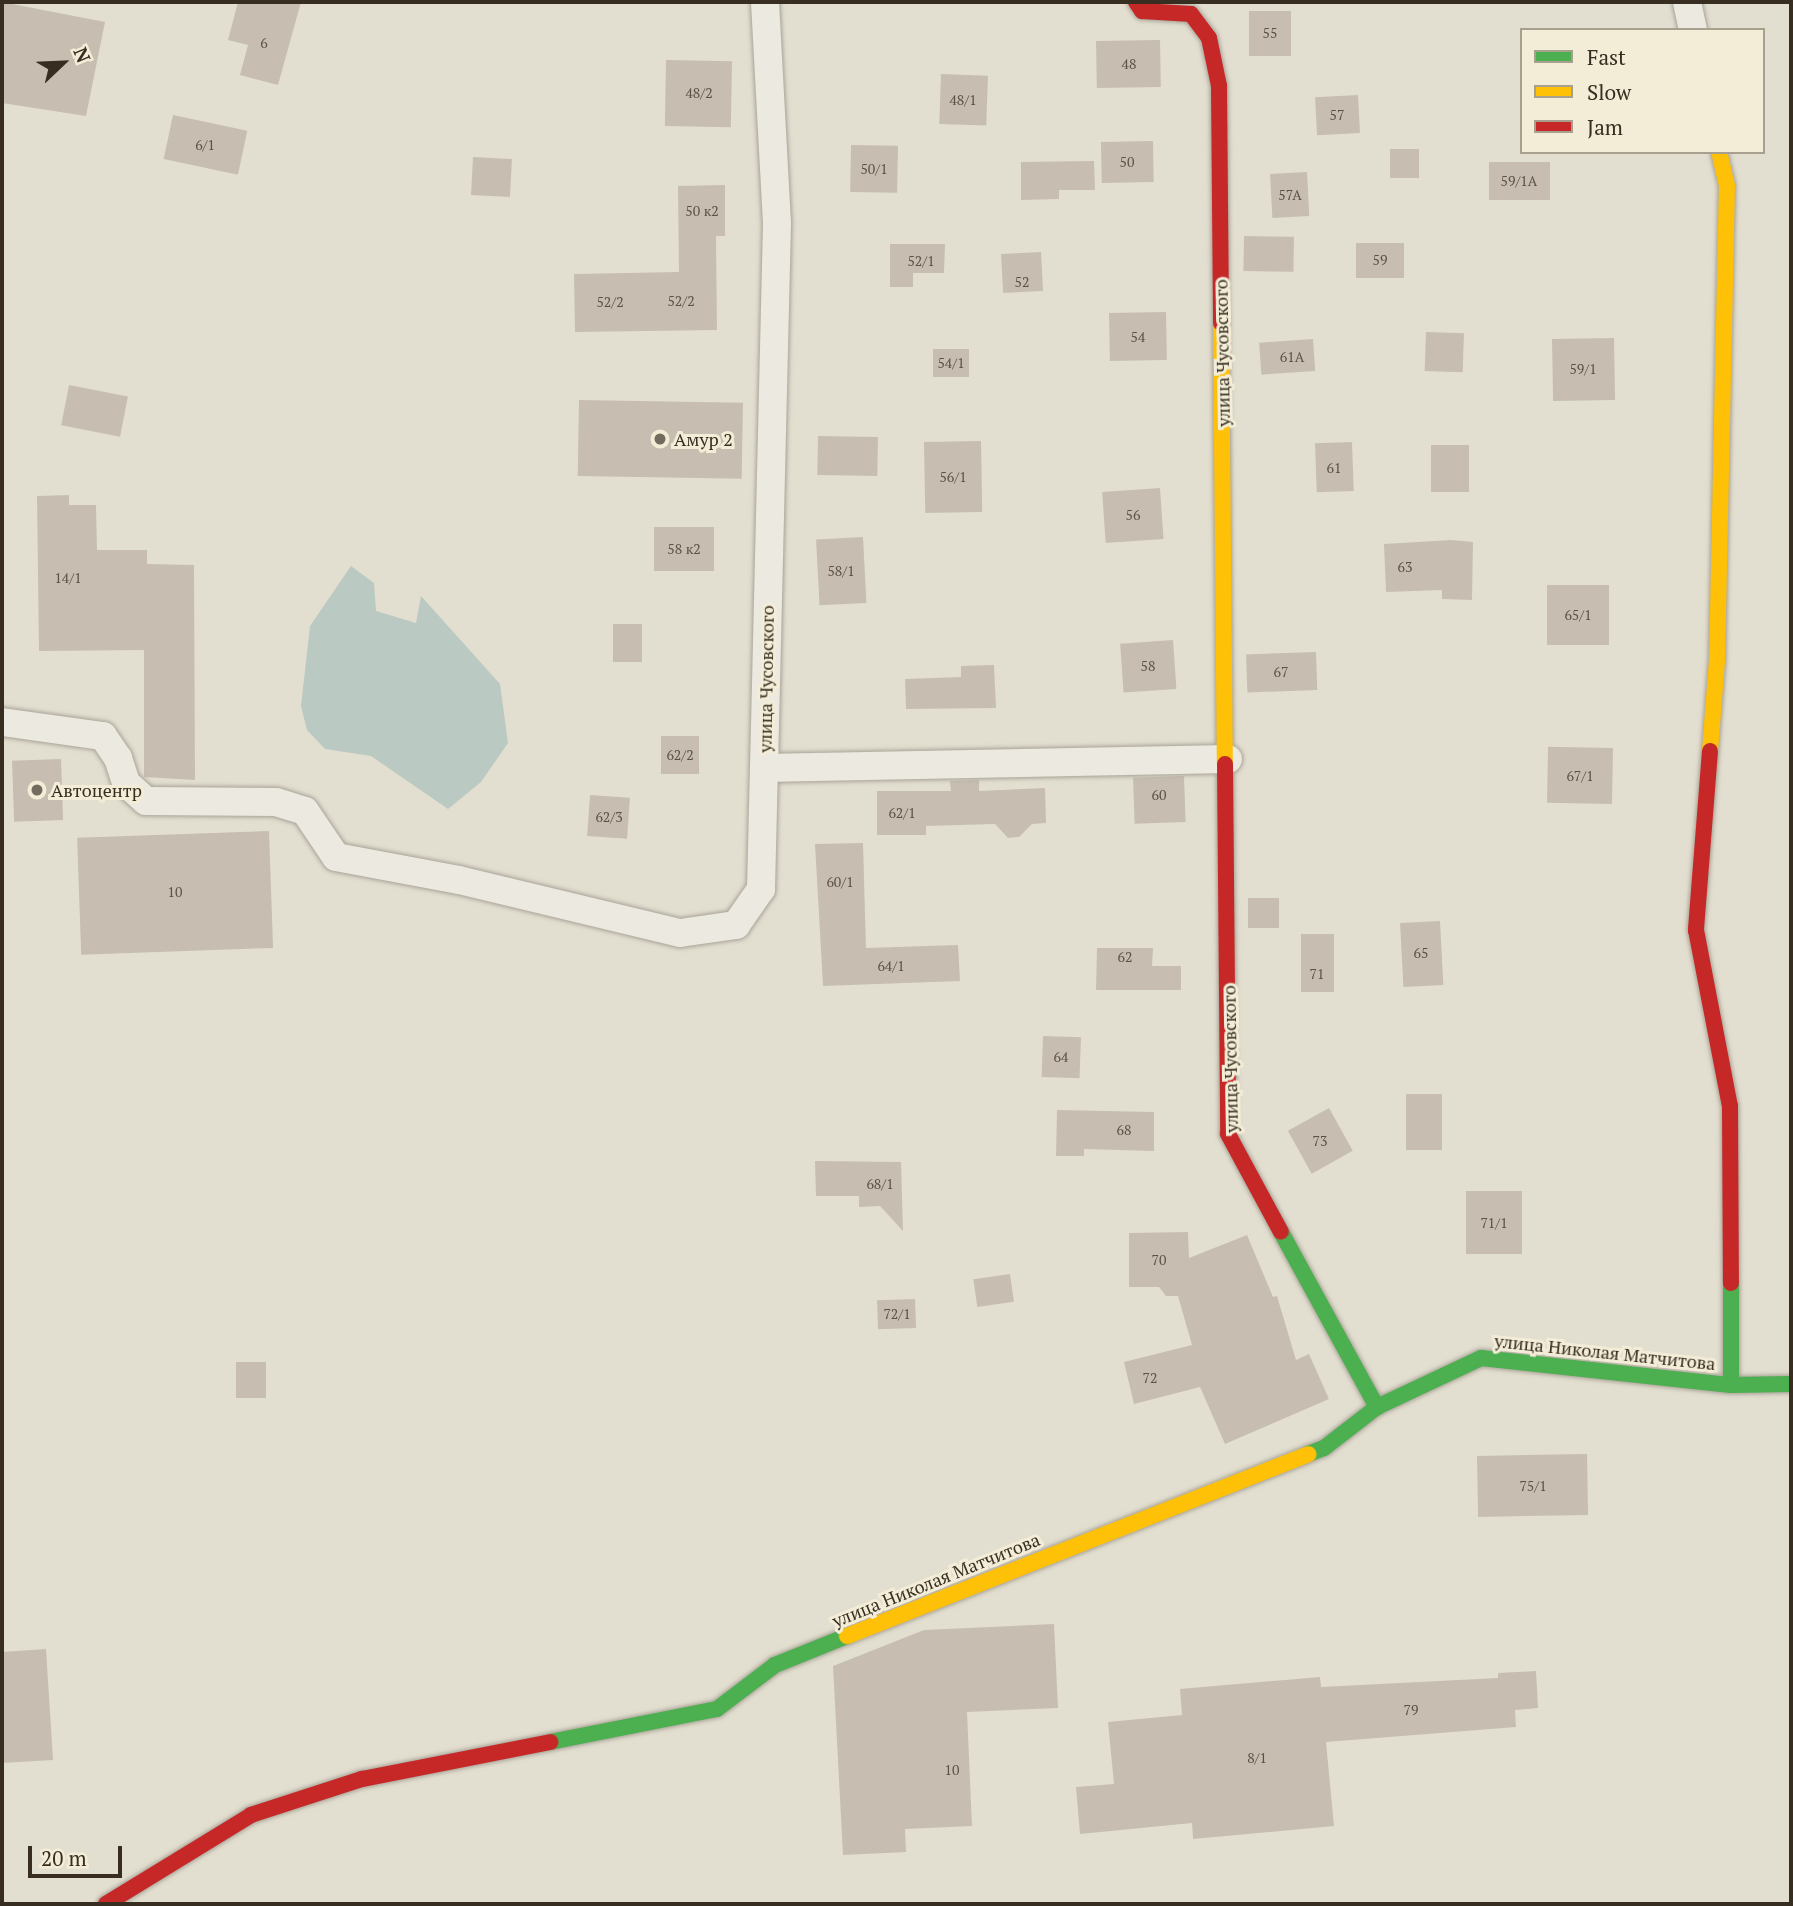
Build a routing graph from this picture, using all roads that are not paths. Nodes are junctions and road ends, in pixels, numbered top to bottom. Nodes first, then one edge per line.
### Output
1 (765, 2) edge
2 (1136, 2) edge
3 (1687, 2) edge
4 (1693, 28) edge
5 (1719, 154) edge
6 (2, 722) edge
7 (1228, 759) junction
8 (764, 768) junction
9 (1791, 1384) edge
10 (1731, 1385) junction
11 (1377, 1407) junction
12 (106, 1904) edge

1 - 8 street, улица Чусовского
2 - 7 street, улица Чусовского
3 - 4 street
5 - 10 street
6 - 8 street, улица Чусовского
7 - 8 street, улица Чусовского
7 - 11 street, улица Чусовского
9 - 10 street, улица Николая Матчитова
10 - 11 street, улица Николая Матчитова
11 - 12 street, улица Николая Матчитова

